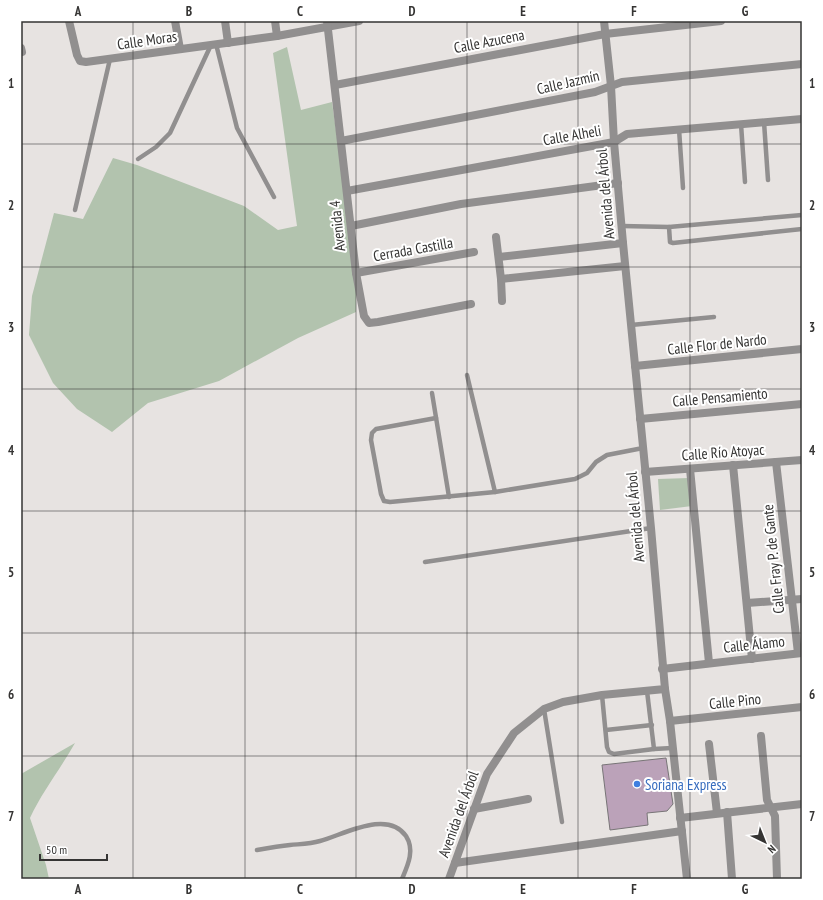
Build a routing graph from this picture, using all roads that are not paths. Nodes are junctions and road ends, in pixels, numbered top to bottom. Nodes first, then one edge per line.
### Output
1 (69, 21) edge
2 (175, 21) edge
3 (225, 21) edge
4 (275, 21) edge
5 (360, 21) edge
6 (604, 21) edge
7 (721, 21) edge
8 (327, 24) edge
9 (606, 34) junction
10 (277, 36) junction
11 (228, 43) junction
12 (214, 44) junction
13 (180, 49) junction
14 (110, 59) junction
15 (802, 64) edge
16 (335, 85) junction
17 (612, 86) junction
18 (802, 119) edge
19 (764, 122) junction
20 (741, 124) junction
21 (679, 129) junction
22 (341, 141) junction
23 (614, 142) junction
24 (138, 159) dead end
25 (768, 180) dead end
26 (745, 182) dead end
27 (618, 183) junction
28 (683, 188) dead end
29 (347, 191) junction
30 (274, 197) dead end
31 (75, 210) dead end
32 (802, 215) edge
33 (351, 226) junction
34 (622, 226) junction
35 (668, 227) junction
36 (802, 229) edge
37 (496, 236) dead end
38 (623, 243) junction
39 (474, 252) dead end
40 (499, 256) junction
41 (625, 266) junction
42 (356, 273) junction
43 (501, 279) junction
44 (502, 301) dead end
45 (471, 304) dead end
46 (714, 318) dead end
47 (631, 325) junction
48 (802, 349) edge
49 (635, 366) junction
50 (468, 375) dead end
51 (432, 393) dead end
52 (802, 404) edge
53 (436, 418) junction
54 (640, 419) junction
55 (643, 448) junction
56 (802, 460) edge
57 (776, 462) junction
58 (733, 465) junction
59 (690, 469) junction
60 (645, 472) junction
61 (495, 492) junction
62 (449, 497) junction
63 (651, 528) junction
64 (425, 562) dead end
65 (792, 599) junction
66 (802, 599) edge
67 (747, 603) junction
68 (800, 653) edge
69 (752, 659) junction
70 (709, 663) junction
71 (662, 669) junction
72 (665, 689) junction
73 (647, 691) junction
74 (602, 695) junction
75 (802, 707) edge
76 (544, 709) junction
77 (670, 721) junction
78 (652, 726) junction
79 (606, 730) junction
80 (761, 736) dead end
81 (709, 744) dead end
82 (672, 748) junction
83 (654, 749) junction
84 (528, 799) dead end
85 (802, 804) edge
86 (771, 808) junction
87 (474, 809) junction
88 (727, 812) junction
89 (717, 813) junction
90 (680, 818) junction
91 (562, 822) dead end
92 (682, 830) junction
93 (256, 850) dead end
94 (455, 863) junction
95 (402, 879) edge
96 (449, 879) edge
97 (687, 879) edge
98 (732, 879) edge
99 (777, 879) edge

1 - 14 street, Calle Moras
2 - 13 street
3 - 11 street
4 - 10 street
5 - 8 street, Calle Moras
6 - 9 street, Avenida del Árbol
7 - 9 street, Calle Azucena
8 - 10 street, Calle Moras
8 - 16 street, Avenida 4
9 - 16 street, Calle Azucena
9 - 17 street, Avenida del Árbol
10 - 11 street, Calle Moras
11 - 12 street, Calle Moras
12 - 13 street, Calle Moras
12 - 24 lane
12 - 30 lane
13 - 14 street, Calle Moras
14 - 31 lane
15 - 17 street, Calle Jazmín
16 - 22 street, Avenida 4
17 - 22 street, Calle Jazmín
17 - 23 street, Avenida del Árbol
18 - 19 street, Calle Alheli
19 - 20 street, Calle Alheli
19 - 25 lane
20 - 21 street, Calle Alheli
20 - 26 lane
21 - 23 street, Calle Alheli
21 - 28 lane
22 - 29 street, Avenida 4
23 - 27 street, Avenida del Árbol
23 - 29 street, Calle Alheli
27 - 33 street
27 - 34 street, Avenida del Árbol
29 - 33 street, Avenida 4
32 - 35 lane
33 - 42 street, Avenida 4
34 - 35 lane
34 - 38 street, Avenida del Árbol
35 - 36 lane
37 - 40 street
38 - 40 street
38 - 41 street, Avenida del Árbol
39 - 42 street, Cerrada Castilla
40 - 43 street
41 - 43 street
41 - 47 street, Avenida del Árbol
42 - 45 street, Avenida 4
43 - 44 street
46 - 47 lane
47 - 49 street, Avenida del Árbol
48 - 49 street, Calle Flor de Nardo
49 - 54 street, Avenida del Árbol
50 - 61 lane
51 - 53 lane
52 - 54 street, Calle Pensamiento
53 - 62 lane
53 - 62 lane
54 - 55 street, Avenida del Árbol
55 - 60 street, Avenida del Árbol
55 - 61 lane
56 - 57 street, Calle Río Atoyac
57 - 58 street, Calle Río Atoyac
57 - 65 street, Calle Fray P. de Gante
58 - 59 street, Calle Río Atoyac
58 - 67 street
59 - 60 street, Calle Río Atoyac
59 - 70 street
60 - 63 street, Avenida del Árbol
61 - 62 lane
63 - 64 lane
63 - 71 street, Avenida del Árbol
65 - 66 street
65 - 67 street
65 - 68 street, Calle Fray P. de Gante
67 - 69 street
68 - 69 street, Calle Álamo
69 - 70 street, Calle Álamo
70 - 71 street, Calle Álamo
71 - 72 street, Avenida del Árbol
72 - 73 street, Avenida del Árbol
72 - 77 street
73 - 74 street, Avenida del Árbol
73 - 78 lane
74 - 76 street, Avenida del Árbol
74 - 79 lane
75 - 77 street, Calle Pino
76 - 87 street, Avenida del Árbol
76 - 91 lane
77 - 82 street
78 - 79 lane
78 - 83 lane
79 - 83 lane
80 - 86 street
81 - 89 street
82 - 83 lane
82 - 90 street
84 - 87 street
85 - 86 street
86 - 88 street
86 - 99 street
87 - 94 street, Avenida del Árbol
88 - 89 street
88 - 98 street
89 - 90 street
90 - 92 street
92 - 94 street
92 - 97 street
93 - 95 lane
94 - 96 street, Avenida del Árbol

